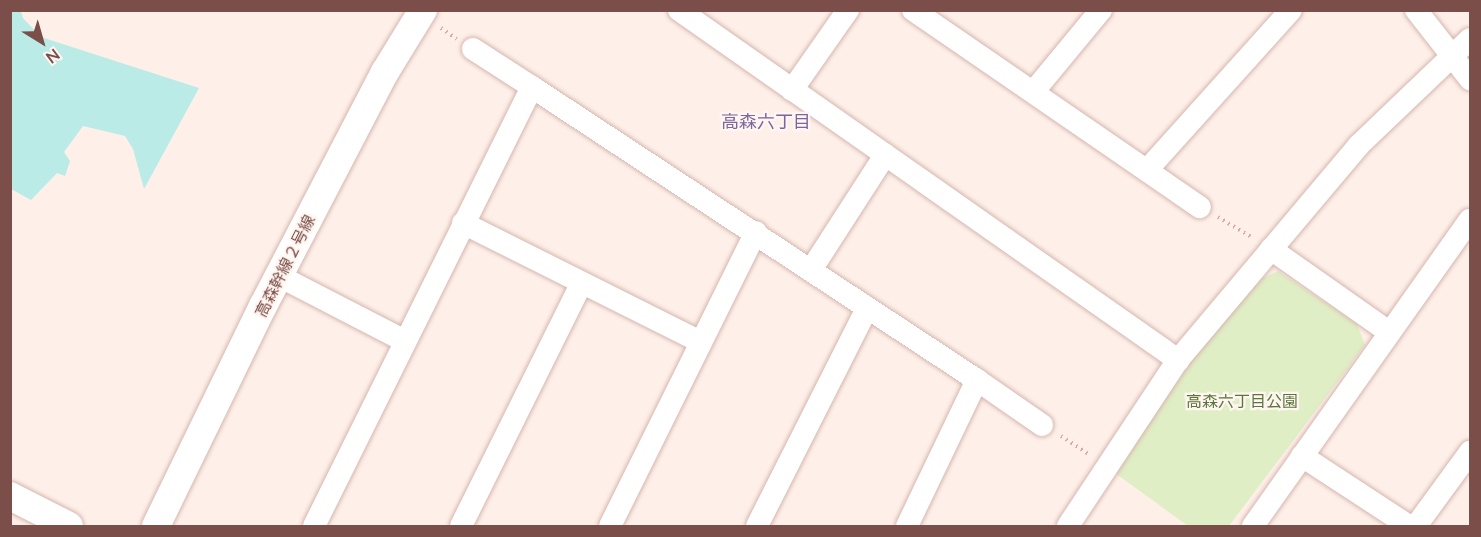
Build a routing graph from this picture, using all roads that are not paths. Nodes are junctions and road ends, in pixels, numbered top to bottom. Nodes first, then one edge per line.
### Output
1 (679, 10) edge
2 (848, 10) edge
3 (913, 10) edge
4 (1101, 10) edge
5 (1291, 10) edge
6 (1416, 10) edge
7 (427, 16) edge
8 (1470, 39) edge
9 (473, 49) road end
10 (1451, 57) junction
11 (1470, 79) edge
12 (532, 87) junction
13 (792, 90) junction
14 (1034, 91) junction
15 (885, 155) junction
16 (1147, 170) junction
17 (1200, 207) road end
18 (1470, 220) edge
19 (463, 223) junction
20 (756, 232) junction
21 (1271, 249) junction
22 (811, 270) junction
23 (279, 276) junction
24 (581, 284) junction
25 (867, 308) junction
26 (1389, 332) junction
27 (405, 341) junction
28 (701, 342) junction
29 (1178, 360) junction
30 (977, 380) junction
31 (1042, 425) road end
32 (1470, 452) edge
33 (1302, 456) junction
34 (10, 496) edge
35 (69, 526) edge
36 (156, 526) edge
37 (314, 526) edge
38 (461, 526) edge
39 (610, 526) edge
40 (757, 526) edge
41 (907, 526) edge
42 (1068, 526) edge
43 (1253, 526) edge
44 (1409, 526) edge
45 (1416, 526) edge

1 - 13 street
2 - 13 street
3 - 14 street
4 - 14 street
5 - 16 street
6 - 10 street
7 - 23 street, 高森幹線２号線
8 - 10 street
9 - 12 street
10 - 11 street
10 - 21 street
12 - 19 street
12 - 20 street
13 - 15 street
14 - 16 street
15 - 22 street
15 - 29 street
16 - 17 street
18 - 26 street
19 - 24 street
19 - 27 street
20 - 22 street
20 - 28 street
21 - 26 street
21 - 29 street
22 - 25 street
23 - 27 street
23 - 36 street, 高森幹線２号線
24 - 28 street
24 - 38 street
25 - 30 street
25 - 40 street
26 - 33 street
27 - 37 street
28 - 39 street
29 - 42 street
30 - 31 street
30 - 41 street
32 - 45 street
33 - 43 street
33 - 44 street
34 - 35 street

